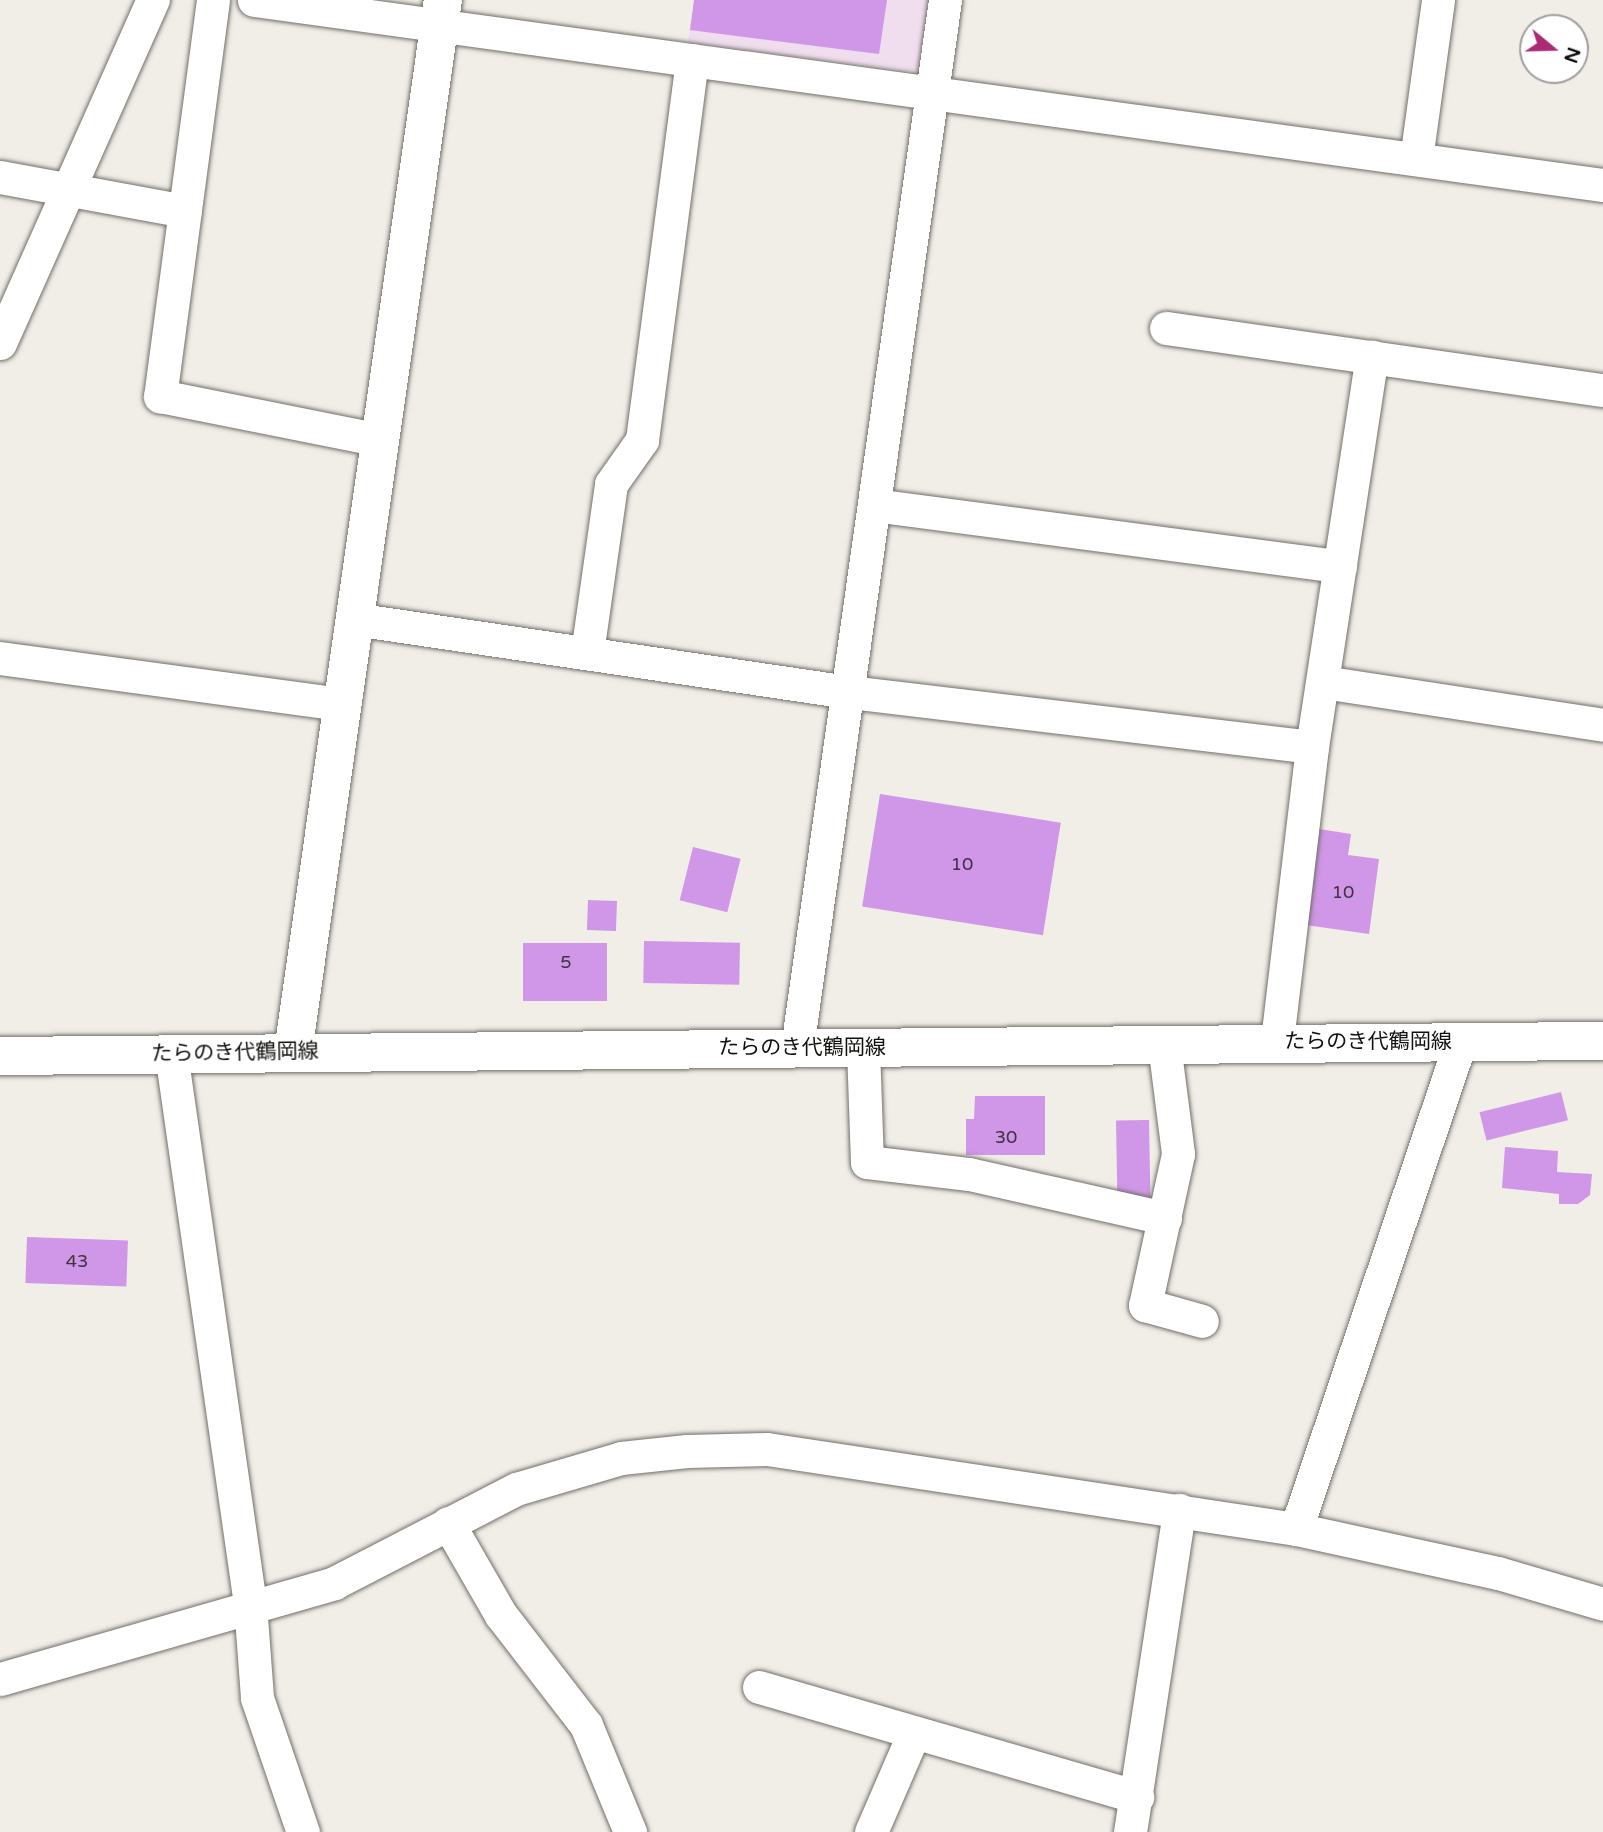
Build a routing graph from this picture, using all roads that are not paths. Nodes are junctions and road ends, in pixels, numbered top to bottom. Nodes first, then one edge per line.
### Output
1 (153, 0) edge
2 (213, 0) edge
3 (254, 0) edge
4 (945, 0) edge
5 (1438, 0) edge
6 (441, 14) edge
7 (691, 60) junction
8 (932, 90) junction
9 (1416, 159) junction
10 (0, 177) edge
11 (1603, 186) edge
12 (71, 192) junction
13 (185, 211) junction
14 (1166, 328) dead end
15 (0, 343) edge
16 (1372, 357) junction
17 (1603, 390) edge
18 (380, 440) junction
19 (874, 505) junction
20 (1340, 566) junction
21 (354, 619) junction
22 (587, 653) junction
23 (0, 659) edge
24 (1323, 682) junction
25 (842, 691) junction
26 (342, 704) junction
27 (1603, 725) edge
28 (1312, 747) junction
29 (1603, 1041) edge
30 (1277, 1042) junction
31 (1460, 1043) junction
32 (1164, 1044) junction
33 (797, 1048) junction
34 (863, 1048) junction
35 (293, 1052) junction
36 (171, 1054) junction
37 (0, 1056) edge
38 (1165, 1218) junction
39 (1202, 1321) dead end
40 (1179, 1510) junction
41 (448, 1523) junction
42 (1296, 1529) junction
43 (250, 1604) junction
44 (1603, 1604) edge
45 (0, 1679) edge
46 (759, 1688) dead end
47 (913, 1735) junction
48 (1138, 1797) junction
49 (303, 1832) edge
50 (630, 1832) edge
51 (871, 1832) edge
52 (1130, 1832) edge

1 - 12 street
2 - 13 street
3 - 6 street
4 - 8 street
5 - 9 street
6 - 7 street
6 - 18 main road
7 - 8 street
7 - 22 street
8 - 9 street
8 - 19 street
9 - 11 street
10 - 12 street
12 - 13 street
12 - 15 street
13 - 18 street
14 - 16 street
16 - 17 street
16 - 20 street
18 - 21 main road
19 - 20 street
19 - 25 street
20 - 24 street
21 - 22 street
21 - 26 main road
22 - 25 street
23 - 26 street
24 - 27 street
24 - 28 street
25 - 28 street
25 - 33 street
26 - 35 main road
28 - 30 street
29 - 31 main road, たらのき代鶴岡線
30 - 31 main road, たらのき代鶴岡線
30 - 32 main road, たらのき代鶴岡線
31 - 42 street
32 - 34 main road, たらのき代鶴岡線
32 - 38 street
33 - 34 main road, たらのき代鶴岡線
33 - 35 main road, たらのき代鶴岡線
34 - 38 street
35 - 36 main road, たらのき代鶴岡線
36 - 37 main road, たらのき代鶴岡線
36 - 43 street
38 - 39 street
40 - 41 street
40 - 42 street
40 - 48 street
41 - 43 street
41 - 50 street
42 - 44 street
43 - 45 street
43 - 49 street
46 - 47 street
47 - 48 street
47 - 51 street
48 - 52 street

